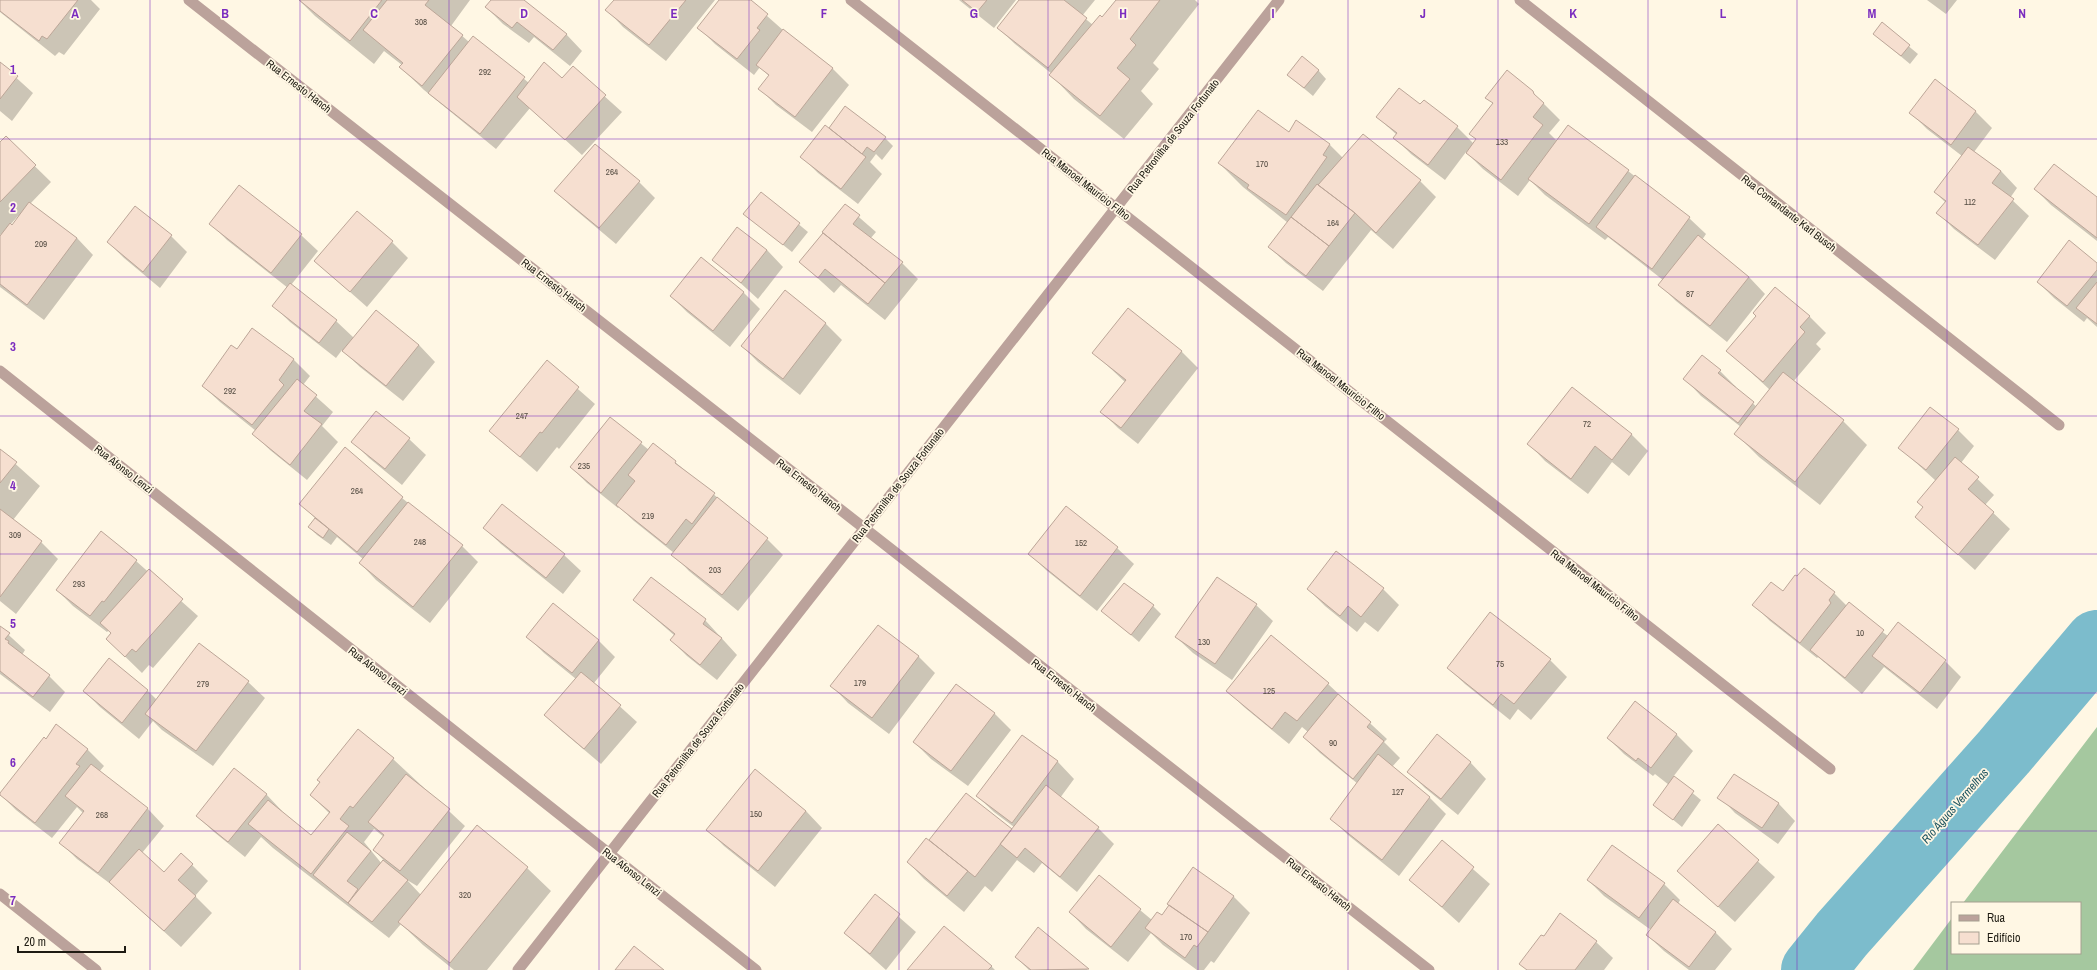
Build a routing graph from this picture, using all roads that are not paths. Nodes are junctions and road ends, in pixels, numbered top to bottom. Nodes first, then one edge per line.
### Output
1 (189, 0) edge
2 (851, 0) edge
3 (1279, 0) edge
4 (1520, 0) edge
5 (1116, 208) junction
6 (0, 371) edge
7 (2059, 425) dead end
8 (864, 528) junction
9 (1830, 769) dead end
10 (609, 854) junction
11 (0, 894) edge
12 (96, 970) edge
13 (518, 970) edge
14 (756, 970) edge
15 (1429, 970) edge

1 - 8 street, Rua Ernesto Hanch
2 - 5 street, Rua Manoel Maurício Filho
3 - 5 street, Rua Petronilha de Souza Fortunato
4 - 7 street, Rua Comandante Karl Busch
5 - 8 street, Rua Petronilha de Souza Fortunato
5 - 9 street, Rua Manoel Maurício Filho
6 - 10 street, Rua Afonso Lenzi
8 - 10 street, Rua Petronilha de Souza Fortunato
8 - 15 street, Rua Ernesto Hanch
10 - 13 street, Rua Petronilha de Souza Fortunato
10 - 14 street, Rua Afonso Lenzi
11 - 12 street

